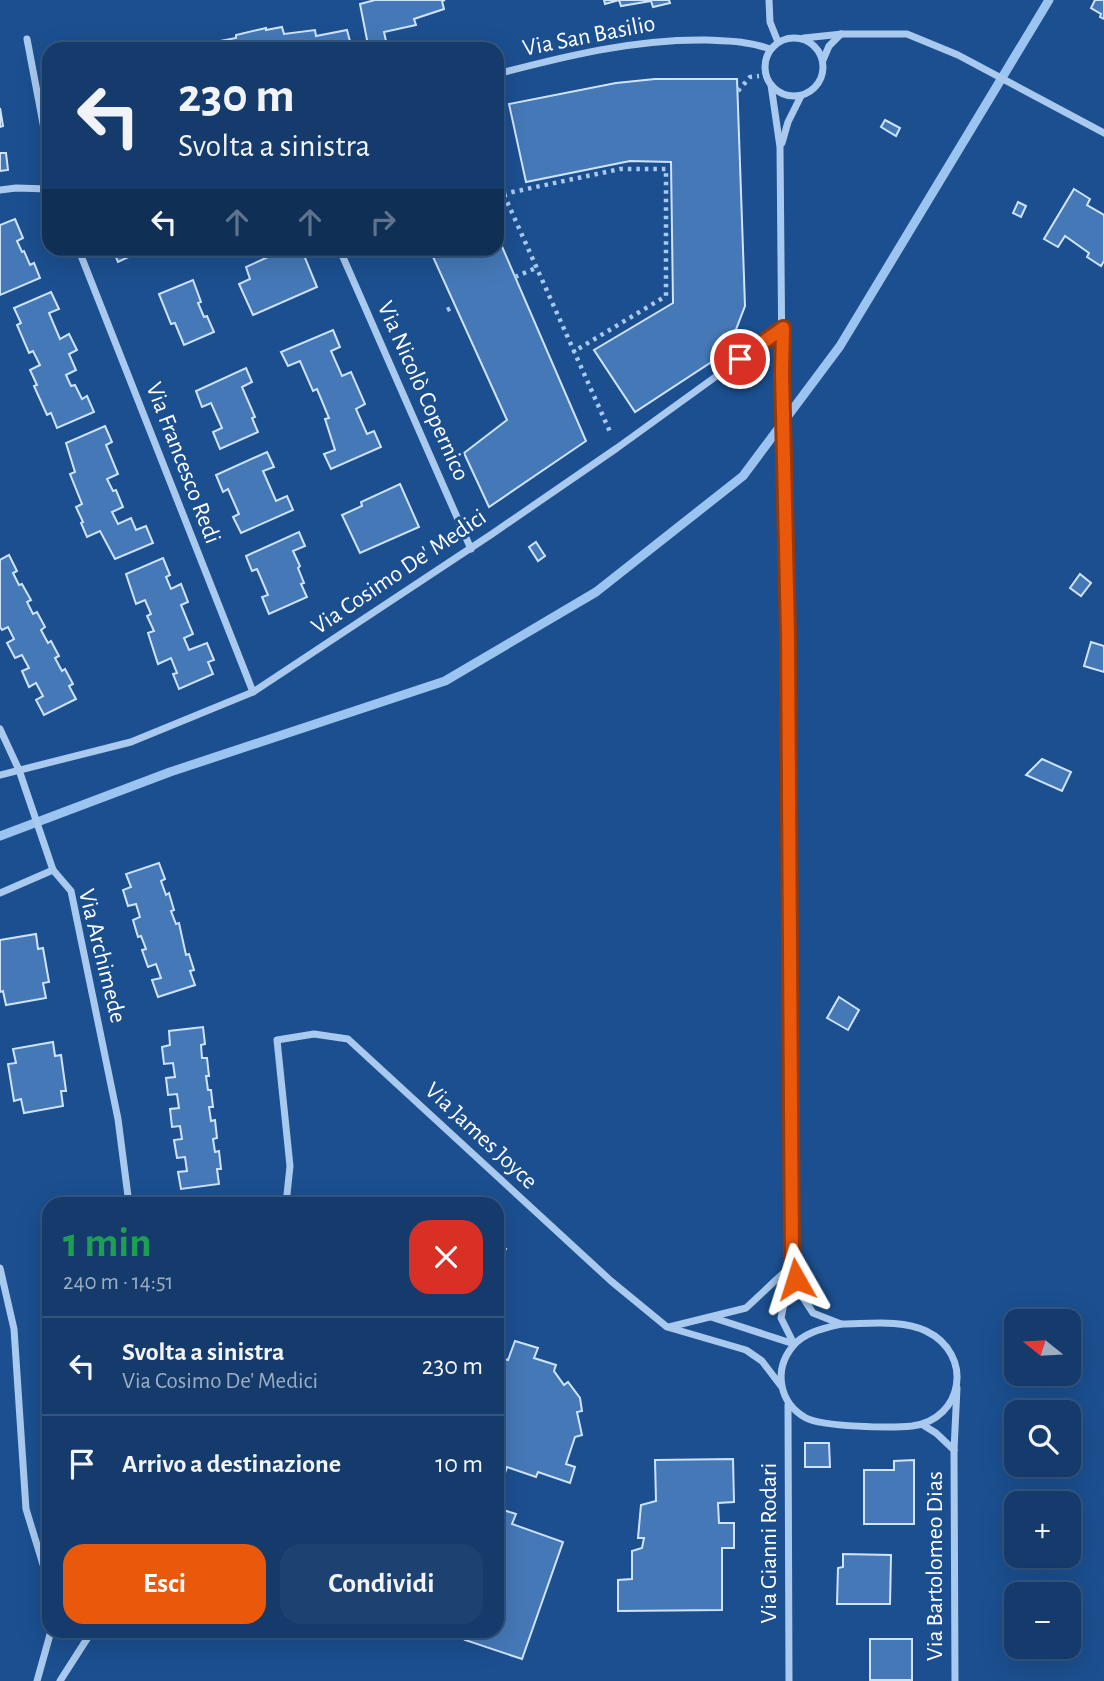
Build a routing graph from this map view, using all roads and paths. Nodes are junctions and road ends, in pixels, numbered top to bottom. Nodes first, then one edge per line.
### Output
1 (769, 0) edge
2 (842, 33) junction
3 (27, 38) dead end
4 (804, 38) junction
5 (778, 42) junction
6 (770, 49) junction
7 (823, 60) junction
8 (504, 72) edge
9 (750, 77) dead end
10 (771, 85) junction
11 (738, 90) dead end
12 (802, 96) junction
13 (42, 118) edge
14 (1104, 133) edge
15 (780, 147) junction
16 (670, 164) dead end
17 (666, 169) junction
18 (42, 189) edge
19 (0, 190) edge
20 (504, 194) edge
21 (504, 196) edge
22 (81, 256) edge
23 (343, 256) edge
24 (536, 268) junction
25 (515, 277) dead end
26 (456, 306) dead end
27 (447, 310) dead end
28 (783, 328) junction
29 (573, 352) junction
30 (617, 448) junction
31 (471, 549) junction
32 (253, 692) junction
33 (0, 729) edge
34 (19, 770) junction
35 (0, 775) edge
36 (53, 870) junction
37 (0, 893) edge
38 (128, 1197) edge
39 (287, 1197) edge
40 (792, 1265) junction
41 (0, 1268) edge
42 (711, 1317) junction
43 (841, 1324) junction
44 (667, 1327) junction
45 (794, 1345) junction
46 (958, 1382) junction
47 (781, 1386) junction
48 (788, 1405) junction
49 (923, 1424) junction
50 (954, 1450) junction
51 (42, 1561) edge
52 (49, 1638) edge
53 (88, 1638) edge
54 (37, 1681) edge
55 (60, 1681) edge
56 (789, 1681) edge
57 (955, 1681) edge

1 - 5 street
2 - 4 street
2 - 7 street
2 - 14 street
3 - 13 street
4 - 5 street
4 - 7 street
5 - 6 street
6 - 8 street, Via San Basilio
6 - 10 street
7 - 12 street
9 - 11 path
10 - 12 street
10 - 15 street
12 - 15 street
15 - 28 street
16 - 17 path
17 - 20 path
17 - 29 path
18 - 19 street
21 - 24 path
22 - 32 street, Via Francesco Redi
23 - 31 street, Via Nicolò Copernico
24 - 25 path
24 - 29 path
26 - 27 path
28 - 30 street, Via Cosimo De' Medici
28 - 40 street
29 - 30 path
30 - 31 street, Via Cosimo De' Medici
31 - 32 street, Via Cosimo De' Medici
32 - 34 street, Via Cosimo De' Medici
33 - 34 street, Via Archimede
34 - 35 street, Via Cosimo De' Medici
34 - 36 street, Via Archimede
36 - 37 street
36 - 38 street, Via Archimede
39 - 44 street, Via James Joyce
40 - 42 street
40 - 43 street
40 - 45 street
41 - 51 street
42 - 44 street
42 - 45 street
43 - 45 street
43 - 46 street
44 - 47 street, Via James Joyce
45 - 47 street
46 - 49 street
46 - 50 street, Via Bartolomeo Dias
47 - 48 street
48 - 49 street
48 - 56 street, Via Gianni Rodari
49 - 50 street, Via Bartolomeo Dias
50 - 57 street, Via Bartolomeo Dias
52 - 54 street
53 - 55 street

